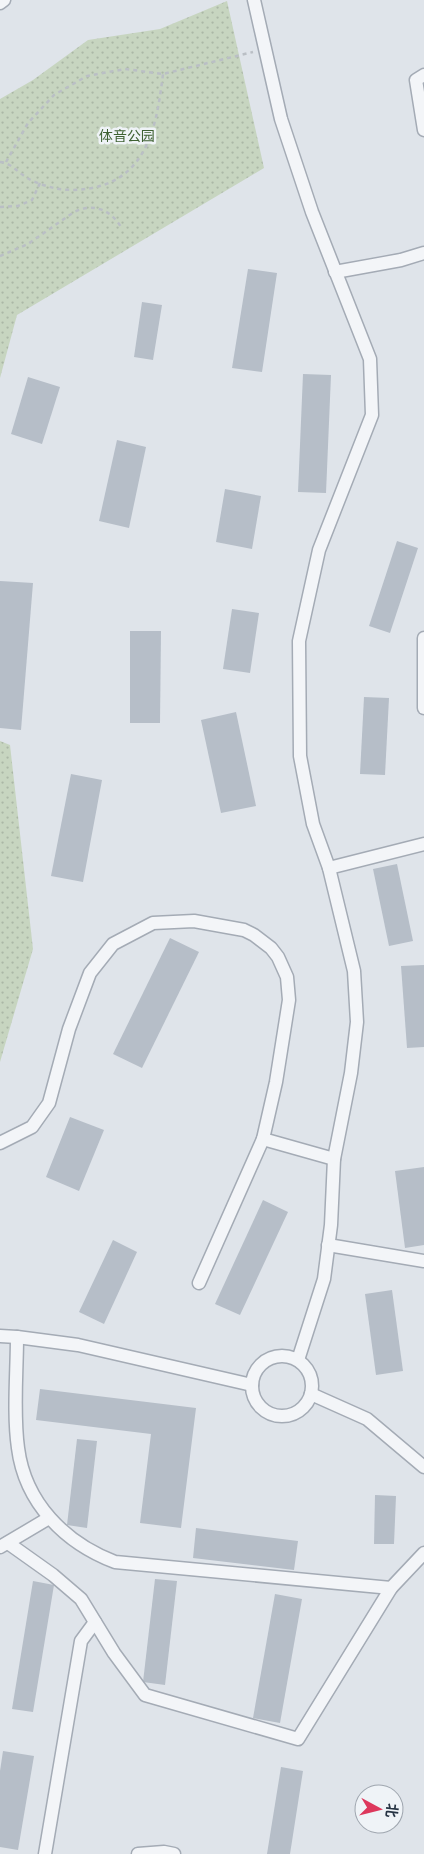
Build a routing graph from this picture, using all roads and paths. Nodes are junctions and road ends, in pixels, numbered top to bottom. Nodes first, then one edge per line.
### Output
1 (4, 0) edge
2 (254, 0) edge
3 (0, 3) edge
4 (265, 49) junction
5 (163, 74) junction
6 (424, 74) edge
7 (424, 130) edge
8 (0, 162) edge
9 (6, 162) junction
10 (40, 183) junction
11 (0, 207) edge
12 (121, 227) dead end
13 (424, 253) edge
14 (0, 256) edge
15 (335, 272) junction
16 (424, 638) edge
17 (424, 708) edge
18 (424, 844) edge
19 (329, 868) junction
20 (263, 1139) junction
21 (0, 1143) edge
22 (334, 1159) junction
23 (328, 1245) junction
24 (424, 1261) edge
25 (199, 1283) dead end
26 (0, 1336) edge
27 (17, 1336) junction
28 (298, 1360) junction
29 (252, 1385) junction
30 (311, 1394) junction
31 (424, 1467) edge
32 (49, 1518) junction
33 (4, 1545) edge
34 (424, 1553) edge
35 (391, 1588) junction
36 (96, 1622) junction
37 (45, 1854) edge
38 (138, 1854) edge
39 (174, 1854) edge

1 - 3 street
2 - 4 street
4 - 5 path
4 - 15 street
5 - 9 path
5 - 10 path
6 - 7 street
8 - 9 path
9 - 10 path
10 - 11 path
12 - 14 path
13 - 15 street
15 - 19 street
16 - 17 street
18 - 19 street
19 - 22 street
20 - 21 street
20 - 22 street
20 - 25 street
22 - 23 street
23 - 24 street
23 - 28 street
26 - 27 street
27 - 29 street
27 - 32 street
28 - 29 street
28 - 30 street
29 - 30 street
30 - 31 street
32 - 33 street
32 - 35 street
33 - 36 street
34 - 35 street
35 - 36 street
36 - 37 street
38 - 39 street

